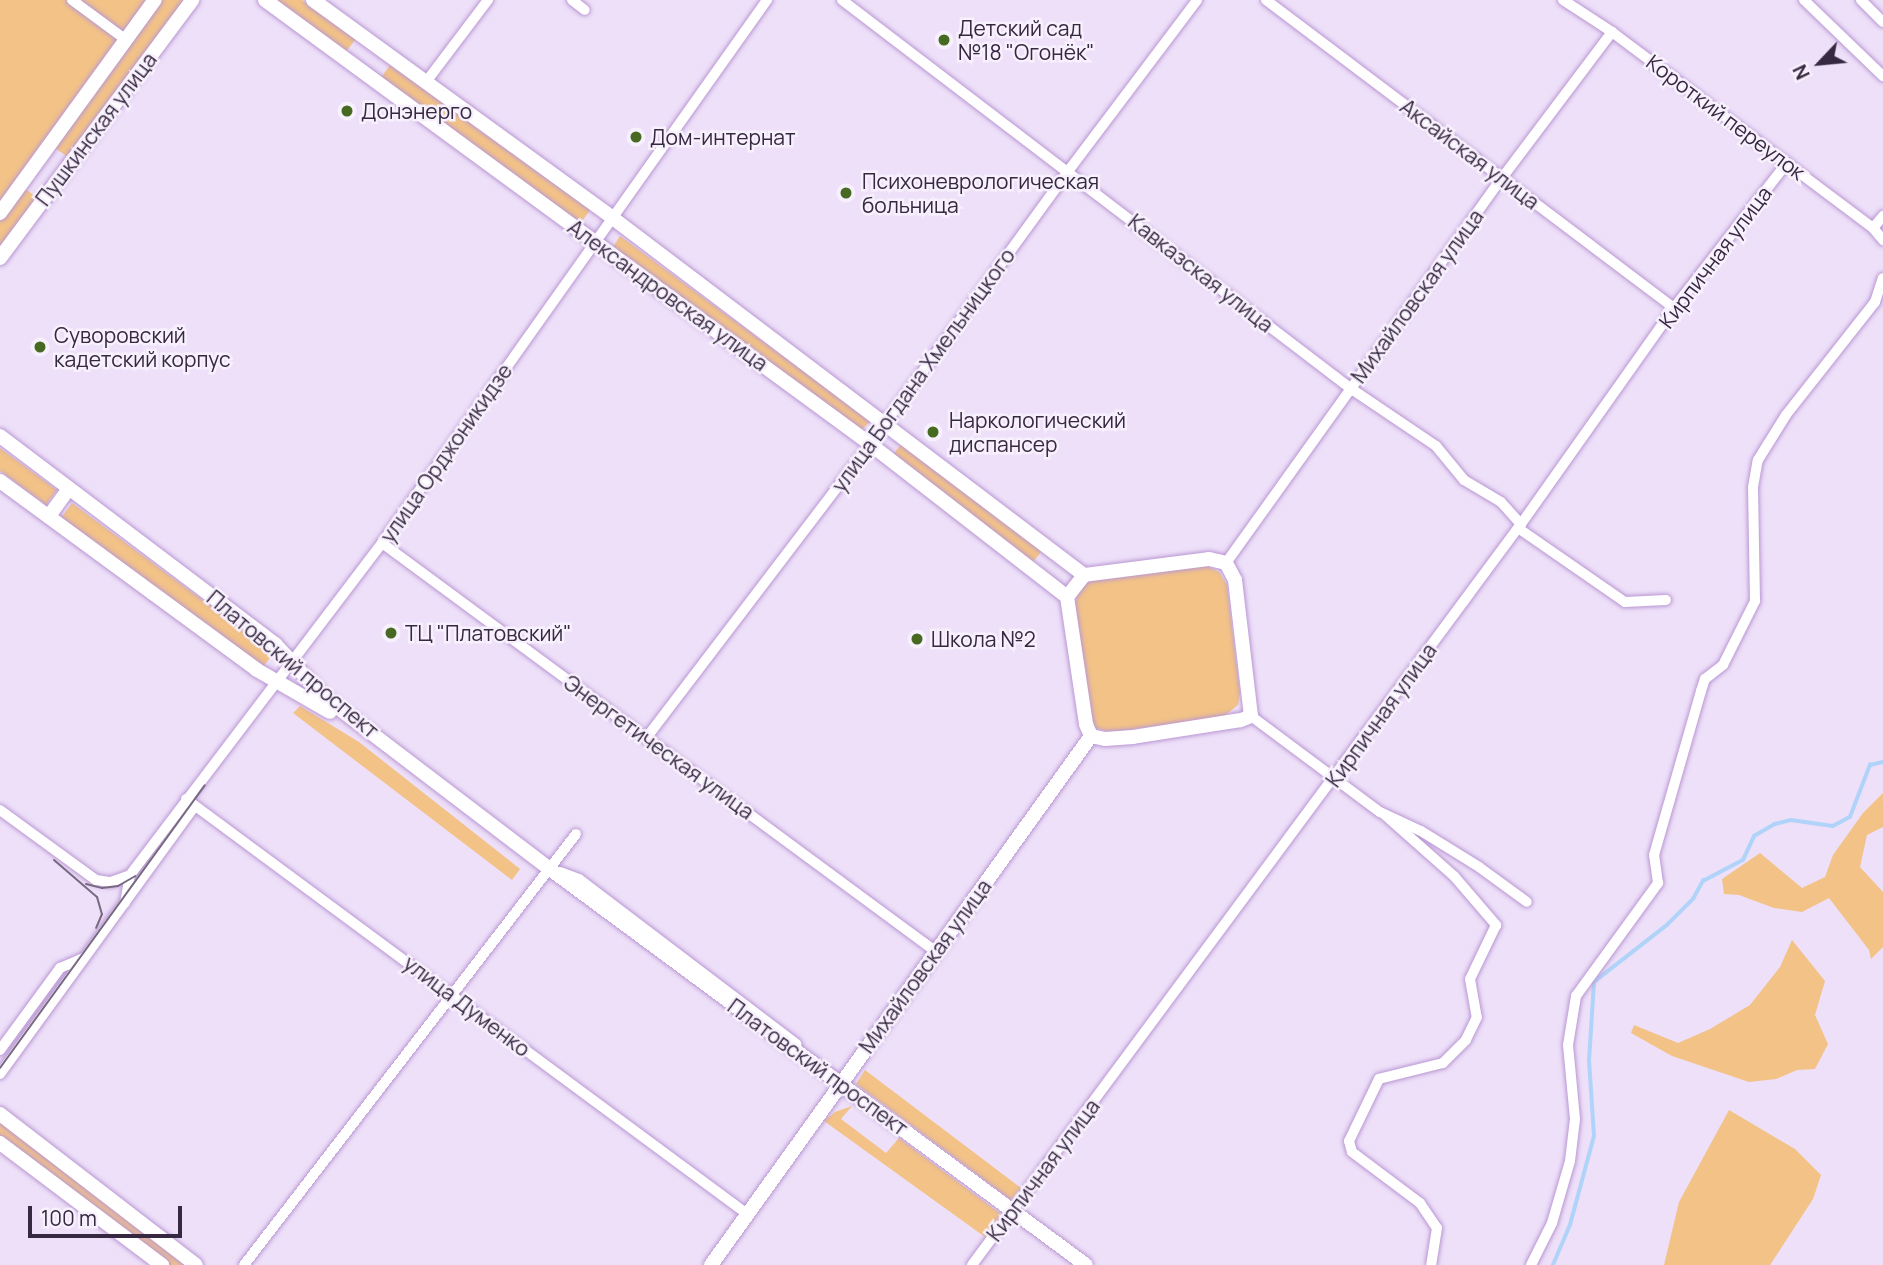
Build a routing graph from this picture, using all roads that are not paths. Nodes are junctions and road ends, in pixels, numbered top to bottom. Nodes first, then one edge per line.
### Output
1 (72, 0) edge
2 (155, 0) edge
3 (192, 0) edge
4 (265, 0) edge
5 (313, 0) edge
6 (488, 0) edge
7 (572, 0) edge
8 (767, 0) edge
9 (842, 0) edge
10 (1197, 0) edge
11 (1266, 0) edge
12 (1563, 0) edge
13 (1804, 0) edge
14 (1861, 0) edge
15 (586, 10) dead end
16 (1882, 23) edge
17 (1612, 32) junction
18 (126, 40) junction
19 (1883, 76) edge
20 (426, 82) junction
21 (1787, 163) junction
22 (1069, 170) junction
23 (1502, 178) junction
24 (0, 213) edge
25 (1883, 216) edge
26 (614, 219) junction
27 (1873, 228) junction
28 (1883, 240) edge
29 (596, 242) junction
30 (0, 258) edge
31 (1883, 278) edge
32 (1674, 308) junction
33 (1350, 388) junction
34 (886, 423) junction
35 (0, 436) edge
36 (870, 444) junction
37 (0, 481) edge
38 (69, 488) junction
39 (49, 516) junction
40 (1520, 526) junction
41 (382, 543) junction
42 (1226, 563) junction
43 (1084, 575) junction
44 (1067, 597) junction
45 (1667, 600) dead end
46 (291, 663) junction
47 (278, 680) junction
48 (1251, 716) junction
49 (1091, 736) junction
50 (647, 737) junction
51 (1335, 777) junction
52 (190, 802) junction
53 (0, 810) edge
54 (1385, 815) junction
55 (576, 834) dead end
56 (551, 869) junction
57 (131, 875) junction
58 (125, 902) junction
59 (1527, 902) dead end
60 (935, 951) junction
61 (85, 958) junction
62 (452, 994) junction
63 (0, 1050) edge
64 (0, 1074) edge
65 (841, 1084) junction
66 (0, 1114) edge
67 (0, 1143) edge
68 (1014, 1210) junction
69 (747, 1214) junction
70 (162, 1265) edge
71 (197, 1265) edge
72 (244, 1265) edge
73 (711, 1265) edge
74 (972, 1265) edge
75 (1086, 1265) edge
76 (1431, 1265) edge
77 (1531, 1265) edge

1 - 18 street
2 - 18 street, Пушкинская улица
3 - 30 street, Пушкинская улица
4 - 29 street, Александровская улица
5 - 20 street, Александровская улица
6 - 20 street
7 - 15 street
8 - 26 street, улица Орджоникидзе
9 - 22 street, Кавказская улица
10 - 22 street, улица Богдана Хмельницкого
11 - 23 street, Аксайская улица
12 - 17 street, Короткий переулок
13 - 19 street
14 - 16 street
17 - 21 street, Короткий переулок
17 - 23 street, Михайловская улица
18 - 24 street, Пушкинская улица
20 - 26 street, Александровская улица
21 - 27 street, Короткий переулок
21 - 32 street, Кирпичная улица
22 - 33 street, Кавказская улица
22 - 34 street, улица Богдана Хмельницкого
23 - 32 street, Аксайская улица
23 - 33 street, Михайловская улица
25 - 27 street
26 - 29 street, улица Орджоникидзе
26 - 34 street, Александровская улица
27 - 28 street, Короткий переулок
29 - 36 street, Александровская улица
29 - 41 street, улица Орджоникидзе
31 - 77 street
32 - 40 street, Кирпичная улица
33 - 40 street, Кавказская улица
33 - 42 street, Михайловская улица
34 - 36 street, улица Богдана Хмельницкого
34 - 43 street, Александровская улица
35 - 38 street, Платовский проспект
36 - 44 street, Александровская улица
36 - 50 street, улица Богдана Хмельницкого
37 - 39 street, Платовский проспект
38 - 39 street
38 - 46 street, Платовский проспект
39 - 47 street, Платовский проспект
40 - 45 street, Кавказская улица
40 - 51 street, Кирпичная улица
41 - 46 street, улица Орджоникидзе
41 - 50 street, Энергетическая улица
42 - 43 street
42 - 48 street
43 - 44 street
44 - 49 street
46 - 47 street, улица Орджоникидзе
46 - 56 street, Платовский проспект
47 - 52 street, улица Орджоникидзе
47 - 56 street, Платовский проспект
48 - 49 street
48 - 51 street
49 - 60 street, Михайловская улица
50 - 60 street, Энергетическая улица
51 - 54 street
51 - 68 street, Кирпичная улица
52 - 57 street, улица Орджоникидзе
52 - 58 street, улица Орджоникидзе
52 - 62 street, улица Думенко
53 - 57 street
54 - 59 street
54 - 76 street
55 - 56 street
56 - 62 street
56 - 65 street, Платовский проспект
57 - 58 street, улица Орджоникидзе
58 - 61 street, улица Орджоникидзе
60 - 65 street, Михайловская улица
61 - 63 street, улица Орджоникидзе
61 - 64 street, улица Орджоникидзе
62 - 69 street, улица Думенко
62 - 72 street
65 - 68 street, Платовский проспект
65 - 69 street, Михайловская улица
66 - 71 street
67 - 70 street
68 - 74 street, Кирпичная улица
68 - 75 street, Платовский проспект
69 - 73 street, Михайловская улица

